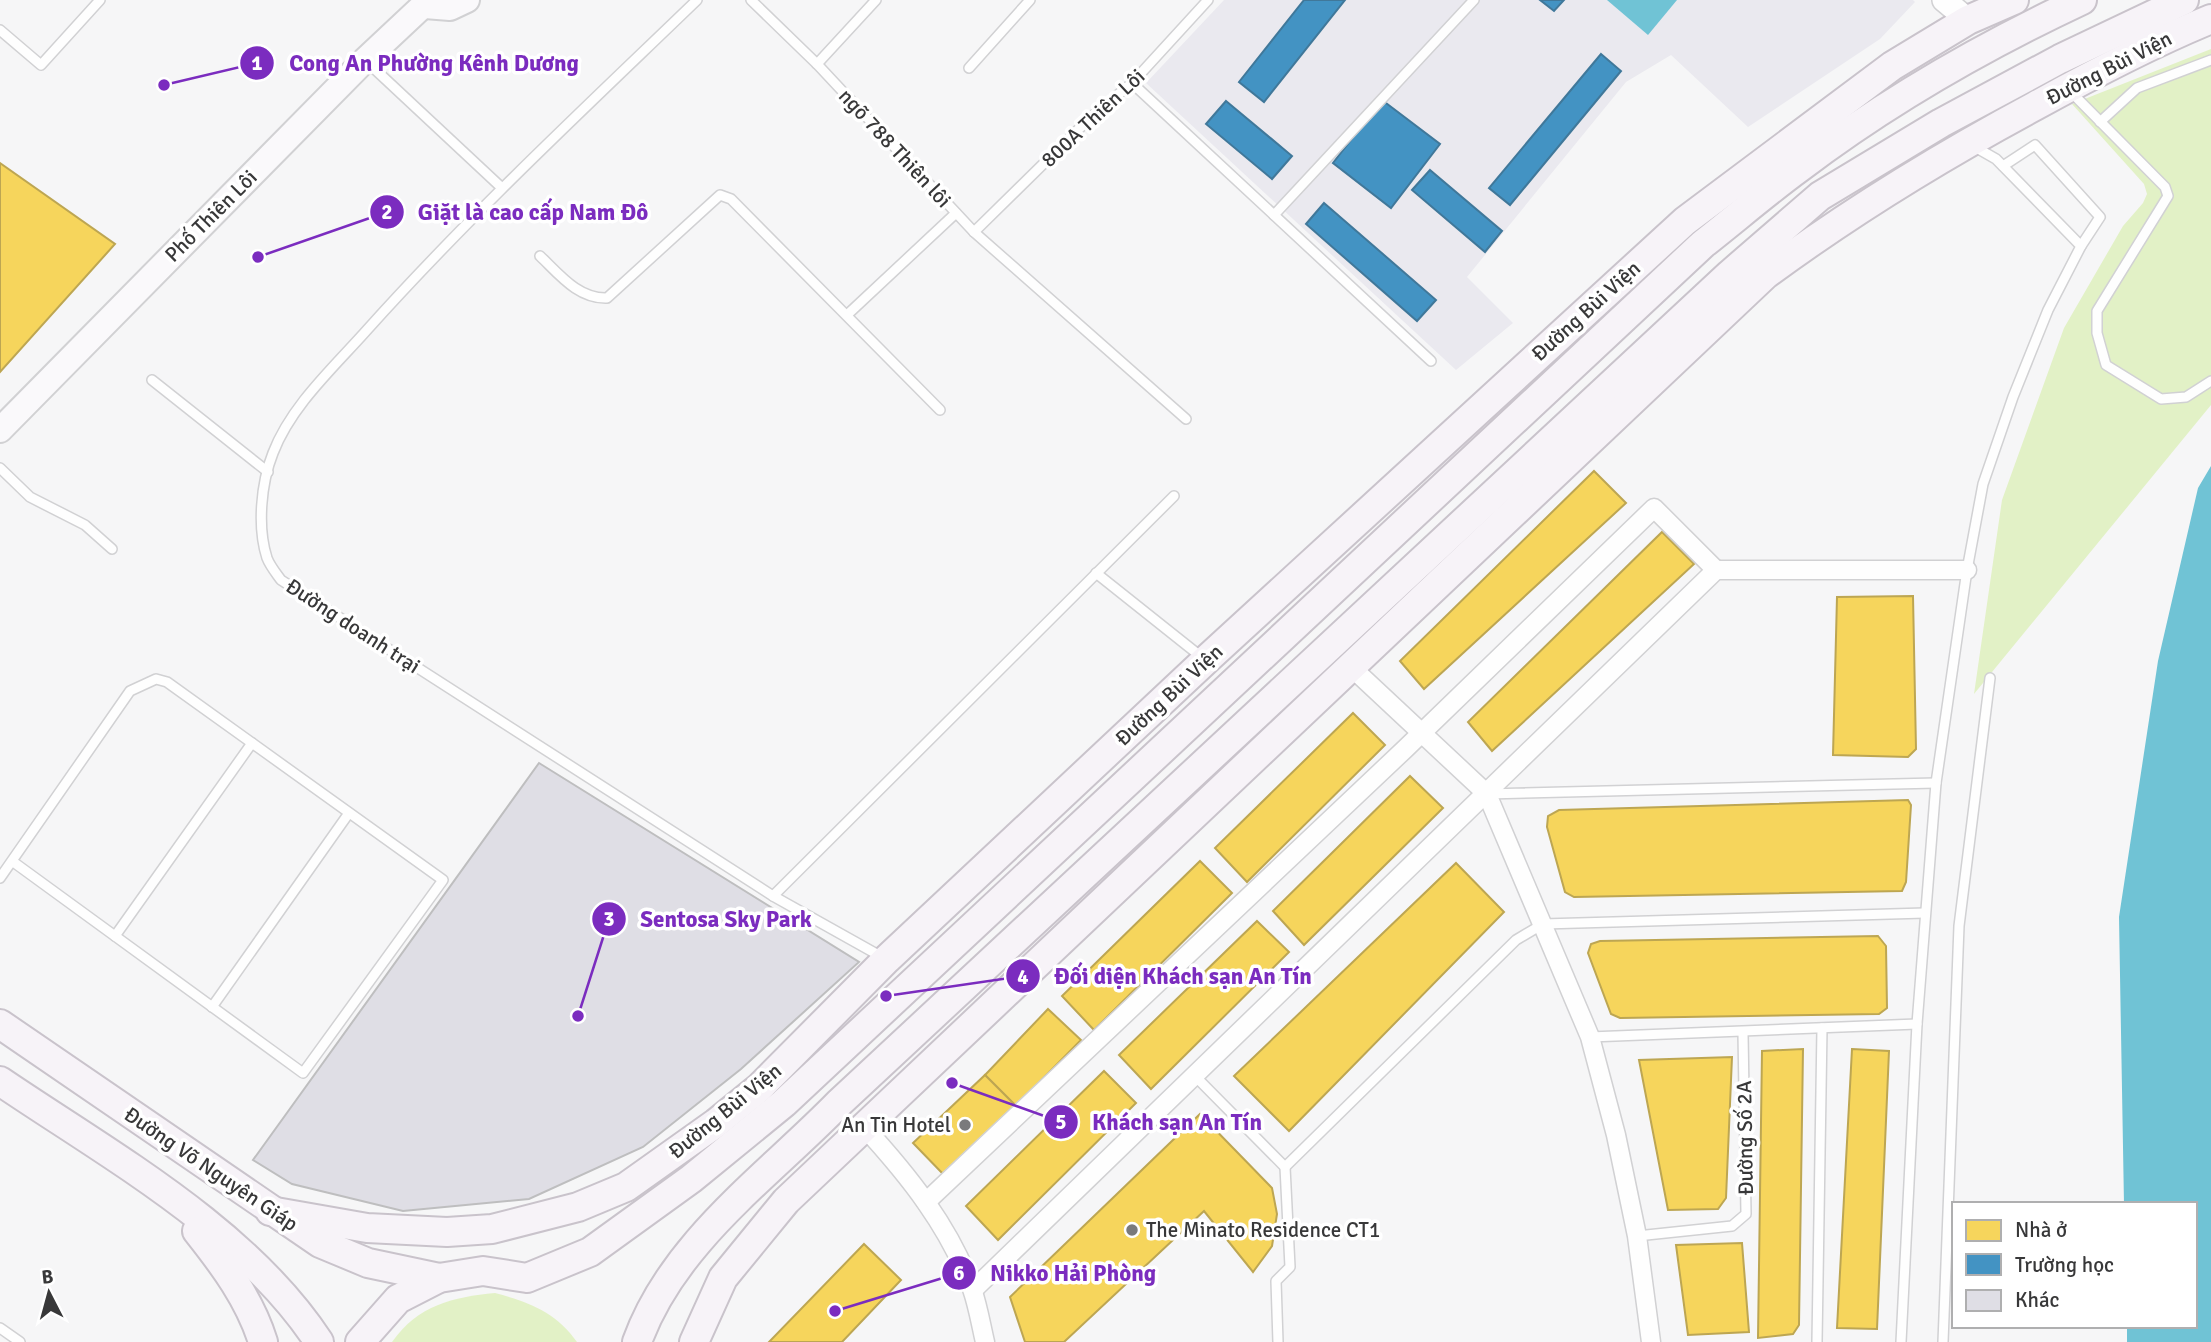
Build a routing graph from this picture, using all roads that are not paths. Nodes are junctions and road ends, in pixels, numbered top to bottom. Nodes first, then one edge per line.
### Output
1 (100, 0) edge
2 (467, 0) edge
3 (697, 0) edge
4 (751, 0) edge
5 (876, 0) edge
6 (1030, 0) edge
7 (1208, 0) edge
8 (1474, 0) edge
9 (1944, 0) edge
10 (2013, 0) edge
11 (2082, 0) edge
12 (2184, 0) edge
13 (424, 2) edge
14 (2211, 19) edge
15 (1968, 20) junction
16 (0, 30) edge
17 (365, 60) junction
18 (2211, 60) edge
19 (817, 64) junction
20 (969, 68) dead end
21 (1132, 83) junction
22 (2067, 88) junction
23 (2100, 122) junction
24 (1941, 123) junction
25 (1963, 145) junction
26 (2003, 166) junction
27 (502, 188) junction
28 (956, 213) junction
29 (1274, 215) junction
30 (974, 232) junction
31 (2081, 246) junction
32 (540, 256) dead end
33 (848, 314) junction
34 (1623, 316) junction
35 (1655, 347) junction
36 (1430, 361) dead end
37 (152, 380) dead end
38 (2211, 381) edge
39 (940, 410) dead end
40 (1186, 419) dead end
41 (0, 430) edge
42 (0, 468) edge
43 (268, 472) junction
44 (1174, 496) dead end
45 (112, 549) dead end
46 (1716, 570) junction
47 (1967, 570) junction
48 (1096, 573) junction
49 (1340, 656) junction
50 (1206, 660) junction
51 (1990, 678) dead end
52 (1423, 732) junction
53 (251, 743) junction
54 (1936, 783) junction
55 (1488, 794) junction
56 (349, 813) junction
57 (12, 861) junction
58 (0, 878) edge
59 (773, 896) junction
60 (1925, 913) junction
61 (1543, 924) junction
62 (115, 936) junction
63 (887, 959) junction
64 (212, 1007) junction
65 (0, 1024) edge
66 (1917, 1024) junction
67 (1822, 1028) junction
68 (1743, 1033) junction
69 (1590, 1037) junction
70 (1195, 1076) junction
71 (0, 1081) edge
72 (759, 1088) junction
73 (784, 1103) junction
74 (839, 1103) junction
75 (864, 1127) junction
76 (1285, 1167) junction
77 (169, 1196) junction
78 (926, 1202) junction
79 (270, 1211) junction
80 (1637, 1236) junction
81 (439, 1278) junction
82 (973, 1290) junction
83 (0, 1328) edge
84 (20, 1342) edge
85 (263, 1342) edge
86 (319, 1342) edge
87 (360, 1342) edge
88 (636, 1342) edge
89 (694, 1342) edge
90 (985, 1342) edge
91 (1278, 1342) edge
92 (1651, 1342) edge
93 (1817, 1342) edge
94 (1901, 1342) edge
95 (1943, 1342) edge

1 - 16 lane
2 - 13 main road, Phố Thiên Lôi
3 - 27 lane, Đường doanh trại
4 - 19 lane, ngõ 788 Thiên lôi
5 - 19 lane
6 - 20 lane
7 - 21 lane, 800A Thiên Lôi
8 - 29 lane
9 - 15 street
10 - 15 main road, Đường Bùi Viện
11 - 34 main road, Đường Bùi Viện
12 - 24 main road, Đường Bùi Viện
13 - 17 main road, Phố Thiên Lôi
14 - 22 main road, Đường Bùi Viện
15 - 50 main road, Đường Bùi Viện
17 - 27 lane
17 - 41 main road, Phố Thiên Lôi
18 - 23 lane
19 - 28 lane, ngõ 788 Thiên lôi
21 - 29 lane
21 - 30 lane, 800A Thiên Lôi
22 - 23 lane
22 - 25 main road, Đường Bùi Viện
23 - 38 lane
24 - 25 main road
24 - 35 main road, Đường Bùi Viện
25 - 26 lane
25 - 49 main road, Đường Bùi Viện
26 - 31 lane
26 - 31 lane
27 - 43 lane, Đường doanh trại
28 - 30 lane, ngõ 788 Thiên lôi
28 - 33 lane
29 - 36 lane
30 - 40 lane, ngõ 788 Thiên lôi
31 - 47 lane
32 - 33 lane
33 - 39 lane
34 - 35 main road
34 - 73 main road, Đường Bùi Viện
35 - 49 main road, Đường Bùi Viện
37 - 43 lane
42 - 45 lane
43 - 59 lane, Đường doanh trại
44 - 48 lane
46 - 47 street
46 - 52 street
46 - 55 street
47 - 54 lane
48 - 50 lane
48 - 59 lane
49 - 52 street
49 - 74 main road, Đường Bùi Viện
49 - 75 main road, Đường Bùi Viện
50 - 63 main road, Đường Bùi Viện
51 - 95 lane
52 - 55 street
52 - 78 street
53 - 56 lane
53 - 57 lane
53 - 62 lane
54 - 55 lane
54 - 60 lane
55 - 61 street
55 - 70 street
56 - 64 lane
56 - 64 lane
57 - 58 lane
57 - 62 lane
59 - 63 lane, Đường doanh trại
60 - 61 lane
60 - 66 lane
61 - 69 street
61 - 76 lane
62 - 64 lane
63 - 72 main road, Đường Bùi Viện
65 - 79 main road, Đường Võ Nguyên Giáp
66 - 67 lane
66 - 94 lane
67 - 68 lane
67 - 93 lane
68 - 69 lane
68 - 80 lane, Đường Số 2A
69 - 80 street
70 - 76 lane
70 - 82 street
71 - 77 main road
72 - 73 main road
72 - 79 main road, Đường Bùi Viện
73 - 81 main road, Đường Bùi Viện
74 - 75 main road
74 - 88 main road, Đường Bùi Viện
75 - 78 street
75 - 89 main road, Đường Bùi Viện
76 - 91 lane
77 - 85 main road
77 - 86 main road
78 - 82 street
79 - 81 main road, Đường Võ Nguyên Giáp
80 - 92 street
81 - 87 main road
82 - 90 street
83 - 84 lane

